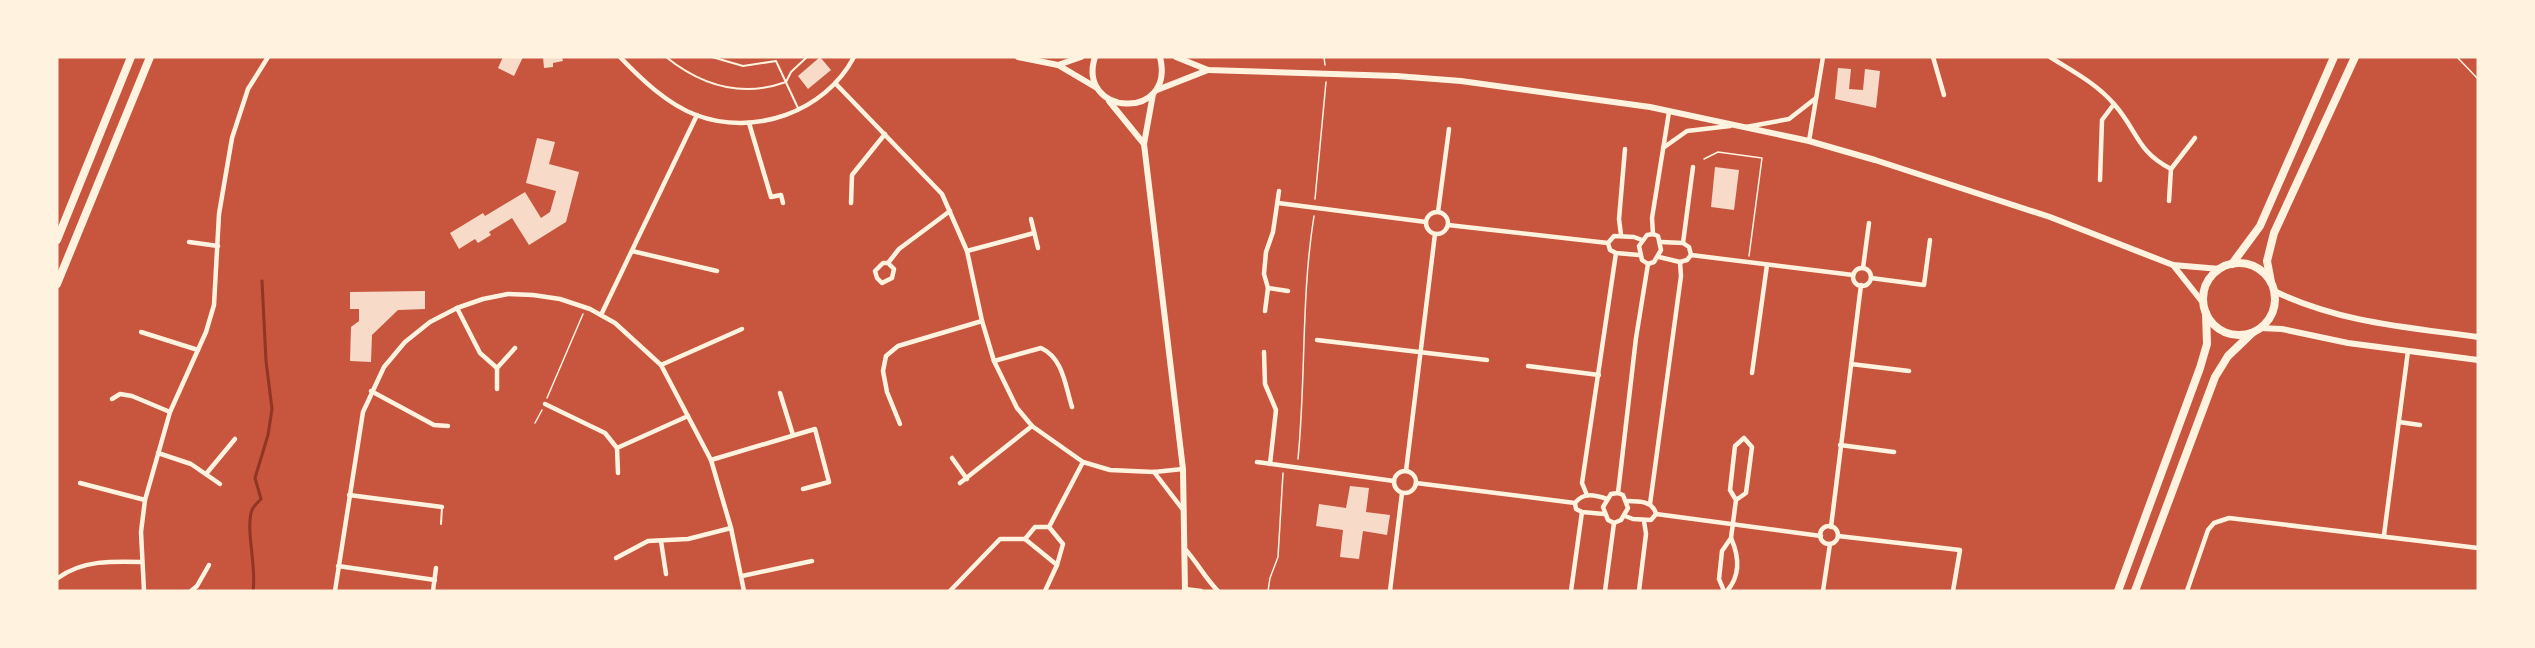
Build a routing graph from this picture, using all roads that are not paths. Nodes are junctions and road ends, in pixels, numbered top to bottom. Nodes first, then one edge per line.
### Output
1 (131, 57) edge
2 (150, 57) edge
3 (268, 57) edge
4 (620, 57) edge
5 (666, 57) edge
6 (712, 57) edge
7 (807, 57) edge
8 (854, 57) edge
9 (1018, 57) edge
10 (1081, 57) edge
11 (1095, 57) edge
12 (1160, 57) edge
13 (1176, 57) edge
14 (1823, 57) edge
15 (1933, 57) edge
16 (2050, 57) edge
17 (2334, 57) edge
18 (2355, 57) edge
19 (1059, 65) junction
20 (1208, 70) junction
21 (786, 82) junction
22 (836, 84) junction
23 (1098, 88) junction
24 (1155, 92) junction
25 (1944, 95) dead end
26 (1104, 96) junction
27 (1816, 98) junction
28 (2114, 104) junction
29 (799, 110) junction
30 (1669, 112) junction
31 (697, 115) junction
32 (749, 123) junction
33 (1733, 126) junction
34 (1741, 127) junction
35 (1449, 129) dead end
36 (885, 134) junction
37 (2195, 138) dead end
38 (1809, 141) junction
39 (1144, 144) junction
40 (1662, 148) junction
41 (1625, 149) dead end
42 (1693, 167) dead end
43 (2171, 169) junction
44 (2100, 180) dead end
45 (1279, 191) dead end
46 (2169, 201) dead end
47 (783, 203) dead end
48 (851, 203) dead end
49 (1278, 203) junction
50 (950, 211) junction
51 (1438, 212) junction
52 (1031, 219) dead end
53 (1426, 222) junction
54 (1869, 224) dead end
55 (1448, 225) junction
56 (1034, 233) junction
57 (1435, 234) junction
58 (1653, 234) junction
59 (1621, 235) junction
60 (57, 240) edge
61 (1642, 240) junction
62 (1930, 240) dead end
63 (189, 242) dead end
64 (1661, 242) junction
65 (1608, 243) junction
66 (1683, 243) junction
67 (218, 246) junction
68 (1038, 248) dead end
69 (632, 250) junction
70 (967, 251) junction
71 (1616, 253) junction
72 (1639, 255) junction
73 (1691, 255) junction
74 (1659, 257) junction
75 (1680, 262) junction
76 (888, 263) junction
77 (1648, 264) junction
78 (2232, 264) junction
79 (1767, 265) junction
80 (2173, 265) junction
81 (1863, 268) junction
82 (2220, 269) junction
83 (717, 271) dead end
84 (1853, 275) junction
85 (1871, 278) junction
86 (2271, 282) junction
87 (57, 284) edge
88 (1861, 285) junction
89 (1268, 288) junction
90 (1288, 291) dead end
91 (2274, 291) junction
92 (2204, 304) junction
93 (457, 308) junction
94 (1264, 311) dead end
95 (2206, 313) junction
96 (601, 315) junction
97 (982, 321) junction
98 (742, 329) dead end
99 (2256, 330) junction
100 (141, 332) dead end
101 (2478, 337) edge
102 (1317, 340) dead end
103 (515, 348) dead end
104 (198, 350) junction
105 (2408, 351) junction
106 (1264, 352) dead end
107 (1421, 352) junction
108 (1488, 360) dead end
109 (2478, 360) edge
110 (994, 361) junction
111 (1851, 363) junction
112 (662, 365) junction
113 (1528, 366) dead end
114 (497, 368) junction
115 (1909, 371) dead end
116 (1752, 374) dead end
117 (1599, 375) junction
118 (497, 389) dead end
119 (371, 391) junction
120 (780, 393) dead end
121 (112, 399) dead end
122 (545, 404) road end
123 (1072, 406) dead end
124 (170, 412) junction
125 (688, 416) junction
126 (2398, 422) junction
127 (900, 424) dead end
128 (2420, 425) dead end
129 (448, 426) dead end
130 (1032, 426) junction
131 (793, 435) junction
132 (235, 439) dead end
133 (1840, 445) junction
134 (617, 448) junction
135 (1894, 452) dead end
136 (158, 453) junction
137 (951, 458) dead end
138 (711, 460) junction
139 (1083, 462) junction
140 (1257, 462) dead end
141 (1270, 464) junction
142 (1183, 469) junction
143 (1406, 471) junction
144 (1154, 472) junction
145 (618, 473) dead end
146 (206, 474) junction
147 (967, 478) junction
148 (1394, 481) junction
149 (80, 483) dead end
150 (960, 483) dead end
151 (1416, 483) junction
152 (220, 484) dead end
153 (803, 489) dead end
154 (1402, 492) junction
155 (1618, 493) junction
156 (349, 495) junction
157 (1587, 495) junction
158 (1607, 499) junction
159 (145, 500) junction
160 (1736, 500) junction
161 (1627, 501) junction
162 (1575, 503) junction
163 (1650, 504) junction
164 (442, 507) joint
165 (1184, 511) junction
166 (1582, 512) junction
167 (1604, 514) junction
168 (1656, 514) junction
169 (1625, 516) junction
170 (1644, 521) junction
171 (1614, 523) junction
172 (441, 524) dead end
173 (1734, 524) junction
174 (1049, 526) junction
175 (1831, 527) junction
176 (730, 528) junction
177 (2384, 535) junction
178 (1821, 536) junction
179 (1838, 536) junction
180 (1731, 537) junction
181 (1025, 539) junction
182 (661, 541) junction
183 (1830, 544) junction
184 (2478, 548) edge
185 (1185, 549) junction
186 (616, 558) dead end
187 (812, 561) dead end
188 (142, 562) junction
189 (1057, 565) junction
190 (209, 566) dead end
191 (339, 566) junction
192 (436, 568) dead end
193 (666, 574) dead end
194 (742, 576) junction
195 (58, 578) edge
196 (435, 580) junction
197 (1185, 590) edge
198 (144, 591) edge
199 (191, 591) edge
200 (335, 591) edge
201 (433, 591) edge
202 (744, 591) edge
203 (950, 591) edge
204 (1045, 591) edge
205 (1202, 591) edge
206 (1218, 591) edge
207 (1390, 591) edge
208 (1571, 591) edge
209 (1605, 591) edge
210 (1639, 591) edge
211 (1726, 591) edge
212 (1823, 591) edge
213 (1953, 591) edge
214 (2118, 591) edge
215 (2135, 591) edge
216 (2187, 591) edge

1 - 60 main road
2 - 87 main road
3 - 67 street
4 - 31 street
5 - 21 lane
6 - 21 lane
7 - 21 lane
8 - 22 street
9 - 19 street
10 - 19 street
11 - 23 street
12 - 24 street
13 - 20 street
14 - 27 street
15 - 25 street
16 - 28 street
17 - 78 main road
18 - 86 main road
19 - 23 street
20 - 24 street
20 - 30 street
21 - 29 lane
22 - 29 street
22 - 36 street
23 - 26 street
24 - 26 street
24 - 39 street
26 - 39 street
27 - 34 street
27 - 38 street
28 - 43 street
28 - 44 street
29 - 32 street
30 - 33 street
30 - 40 street
31 - 32 street
31 - 69 street
32 - 47 street
33 - 34 street
33 - 40 street
34 - 38 street
35 - 51 street
36 - 48 street
36 - 50 street
37 - 43 street
38 - 80 street
39 - 142 street
40 - 58 street
41 - 59 street
42 - 66 street
43 - 46 street
45 - 49 street
49 - 53 street
49 - 89 street
50 - 70 street
50 - 76 street
51 - 53 street
51 - 55 street
52 - 56 street
53 - 57 street
54 - 81 street
55 - 57 street
55 - 65 street
56 - 68 street
56 - 70 street
57 - 107 street
58 - 61 street
58 - 64 street
59 - 61 street
59 - 65 street
61 - 72 street
62 - 85 street
63 - 67 street
64 - 66 street
64 - 74 street
65 - 71 street
66 - 73 street
67 - 104 street
69 - 83 street
69 - 96 street
70 - 97 street
71 - 72 street
71 - 117 street
72 - 77 street
73 - 75 street
73 - 79 street
74 - 75 street
74 - 77 street
75 - 163 street
76 - 76 street
77 - 155 street
78 - 82 main road
78 - 86 main road
79 - 84 street
79 - 116 street
80 - 82 street
80 - 92 street
81 - 84 street
81 - 85 street
82 - 92 main road
84 - 88 street
85 - 88 street
86 - 91 main road
88 - 111 street
89 - 90 street
89 - 94 street
91 - 99 main road
91 - 101 street
92 - 95 main road
93 - 96 street
93 - 114 street
93 - 119 street
95 - 99 main road
95 - 214 main road
96 - 112 street
97 - 110 street
97 - 127 street
98 - 112 street
99 - 105 street
99 - 215 main road
100 - 104 street
102 - 107 street
103 - 114 street
104 - 124 street
105 - 109 street
105 - 126 street
106 - 141 street
107 - 108 street
107 - 143 street
110 - 123 street
110 - 130 street
111 - 115 street
111 - 133 street
112 - 125 street
113 - 117 street
114 - 118 street
117 - 157 street
119 - 129 street
119 - 156 street
120 - 131 street
121 - 124 street
122 - 134 street
124 - 136 street
125 - 134 street
125 - 138 street
126 - 128 street
126 - 177 street
130 - 139 street
130 - 147 street
131 - 138 street
131 - 153 street
132 - 146 street
133 - 135 street
133 - 175 street
134 - 145 street
136 - 146 street
136 - 159 street
137 - 147 street
138 - 176 street
139 - 144 street
139 - 174 street
140 - 141 street
141 - 148 street
142 - 144 street
142 - 165 street
143 - 148 street
143 - 151 street
144 - 165 street
146 - 152 street
147 - 150 street
148 - 154 street
149 - 159 street
151 - 154 street
151 - 162 street
154 - 207 street
155 - 158 street
155 - 161 street
156 - 164 street
156 - 191 street
157 - 158 street
157 - 162 street
158 - 167 street
159 - 188 street
160 - 160 street
160 - 173 street
161 - 163 street
161 - 169 street
162 - 166 street
163 - 168 street
164 - 172 lane
165 - 185 street
166 - 167 street
166 - 208 street
167 - 171 street
168 - 170 street
168 - 173 street
169 - 170 street
169 - 171 street
170 - 210 street
171 - 209 street
173 - 178 street
173 - 180 street
174 - 181 street
174 - 189 street
175 - 178 street
175 - 179 street
176 - 182 street
176 - 194 street
177 - 184 street
177 - 216 street
178 - 183 street
179 - 183 street
179 - 213 street
180 - 211 street
180 - 211 street
181 - 189 street
181 - 203 street
182 - 186 street
182 - 193 street
183 - 212 street
185 - 197 street
185 - 206 street
187 - 194 street
188 - 195 street
188 - 198 street
189 - 204 street
190 - 199 street
191 - 196 street
191 - 200 street
192 - 196 street
194 - 202 street
196 - 201 street
197 - 205 street

